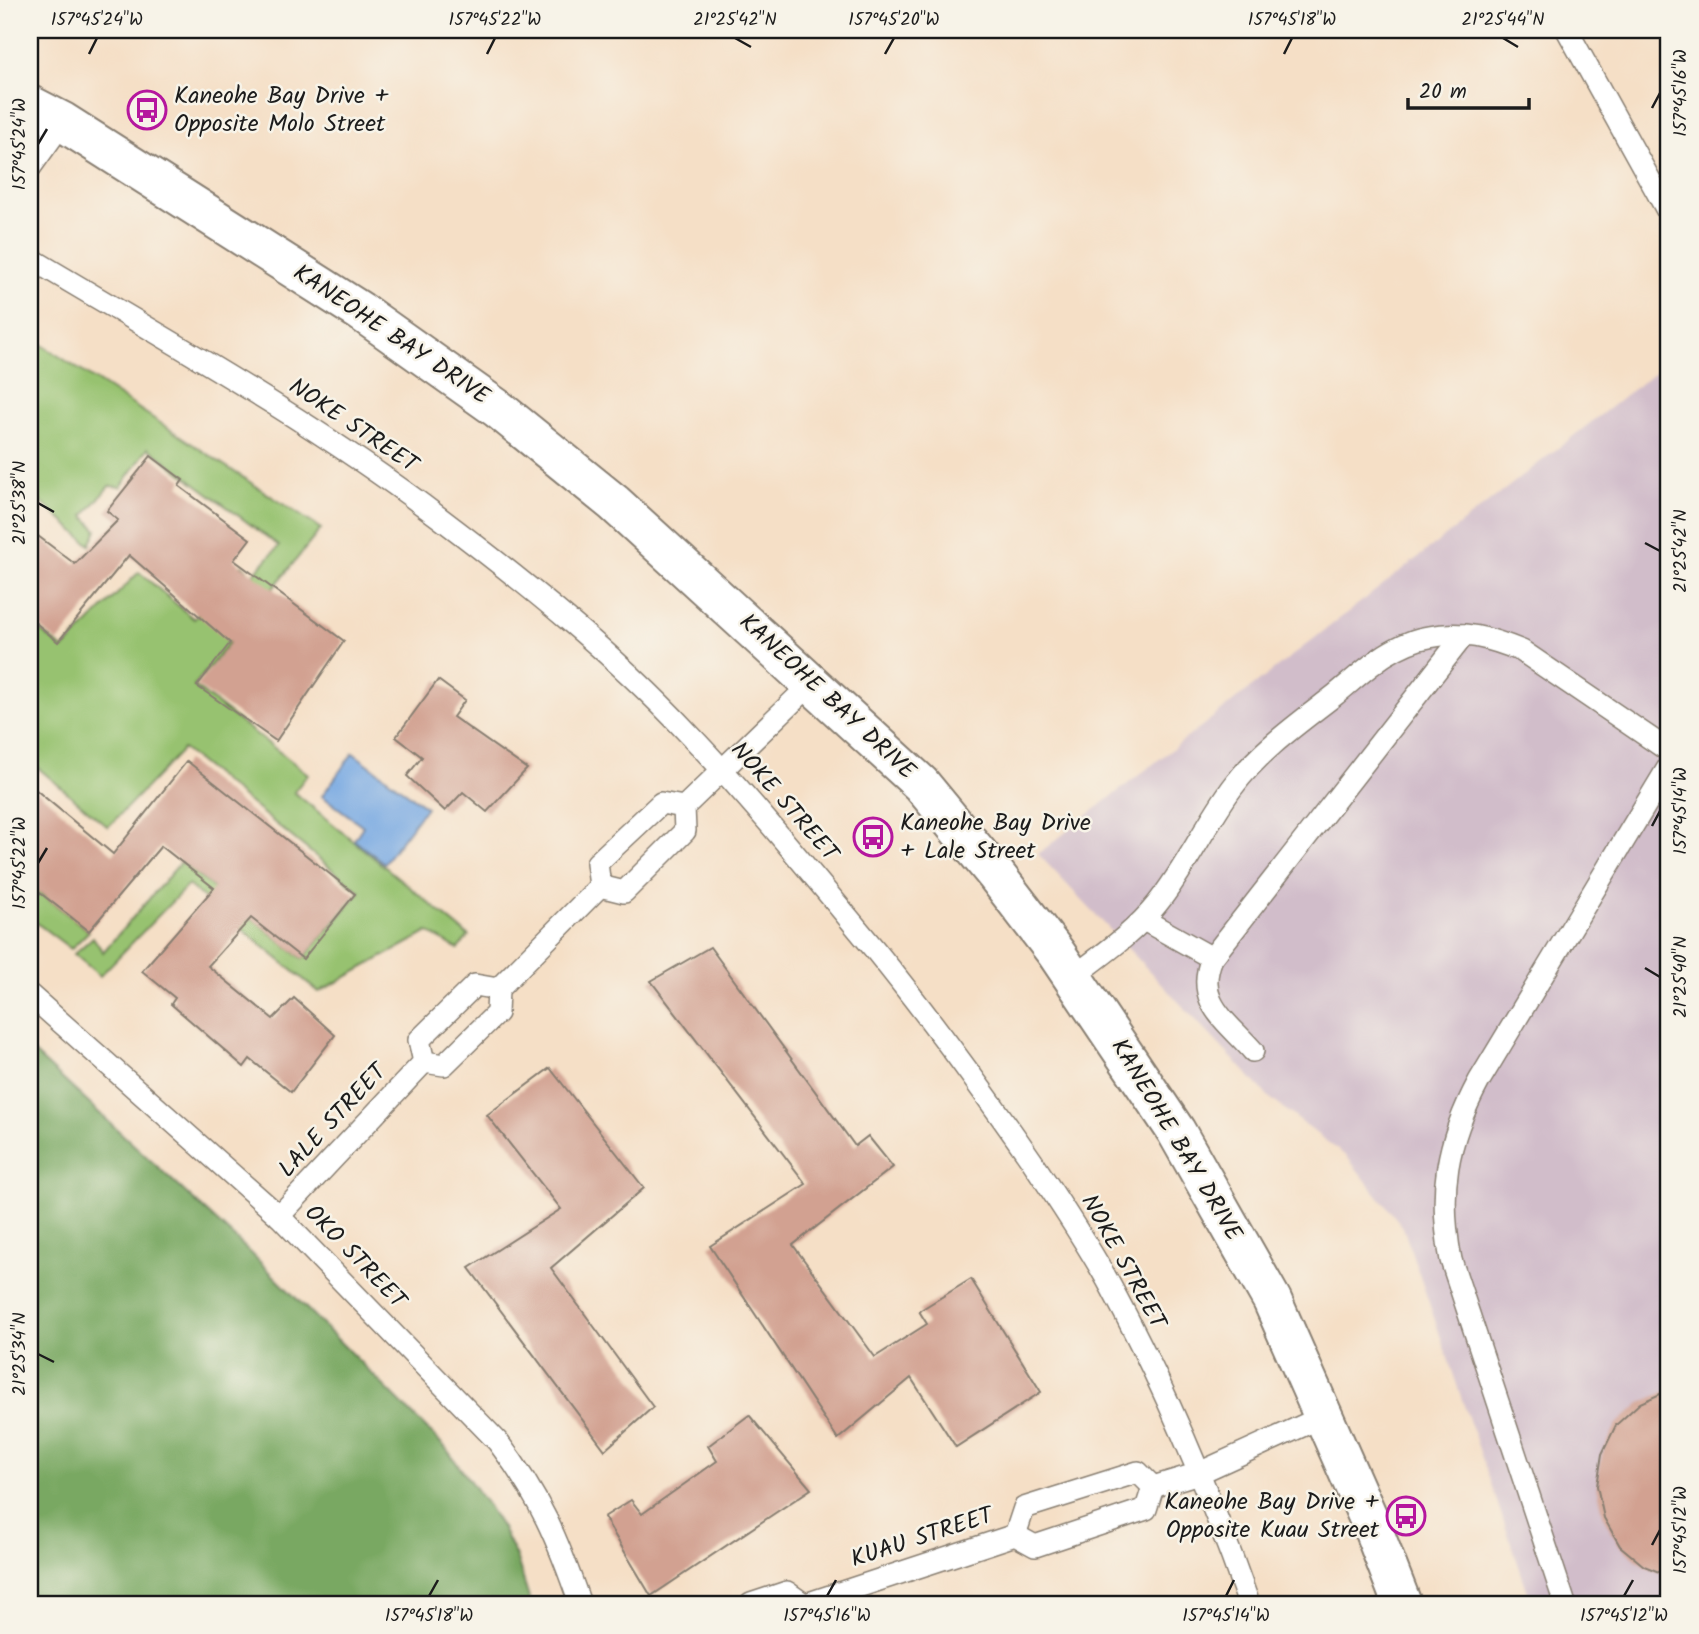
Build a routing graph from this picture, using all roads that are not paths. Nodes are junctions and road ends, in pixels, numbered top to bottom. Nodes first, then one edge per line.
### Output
1 (1567, 30) edge
2 (30, 90) edge
3 (46, 114) edge
4 (30, 168) edge
5 (1669, 215) edge
6 (30, 258) edge
7 (1464, 635) junction
8 (813, 683) junction
9 (1669, 751) edge
10 (1669, 766) edge
11 (722, 770) junction
12 (684, 807) junction
13 (600, 886) junction
14 (1144, 920) junction
15 (1212, 958) junction
16 (1073, 977) junction
17 (498, 989) junction
18 (30, 995) edge
19 (1253, 1051) dead end
20 (425, 1062) junction
21 (279, 1216) junction
22 (1324, 1416) junction
23 (1199, 1473) junction
24 (1153, 1487) junction
25 (1015, 1535) junction
26 (580, 1604) edge
27 (751, 1604) edge
28 (805, 1604) edge
29 (1249, 1604) edge
30 (1402, 1604) edge
31 (1565, 1604) edge

1 - 5 lane
2 - 3 main road, KANEOHE BAY DRIVE
3 - 4 lane
3 - 8 main road, KANEOHE BAY DRIVE
6 - 11 lane, NOKE STREET
7 - 9 lane
7 - 14 lane
7 - 15 lane
8 - 11 lane
8 - 16 main road, KANEOHE BAY DRIVE
10 - 31 lane
11 - 12 lane
11 - 23 lane, NOKE STREET
12 - 13 lane
12 - 13 lane
13 - 17 lane, LALE STREET
14 - 15 lane
14 - 16 lane
15 - 19 lane
16 - 22 main road, KANEOHE BAY DRIVE
17 - 20 lane, LALE STREET
17 - 20 lane, LALE STREET
18 - 21 lane, OKO STREET
20 - 21 lane, LALE STREET
21 - 26 lane, OKO STREET
22 - 23 lane
22 - 30 main road, KANEOHE BAY DRIVE
23 - 24 lane
23 - 29 lane, NOKE STREET
24 - 25 lane, KUAU STREET
24 - 25 lane, KUAU STREET
25 - 28 lane, KUAU STREET
27 - 28 lane, KUAU STREET

